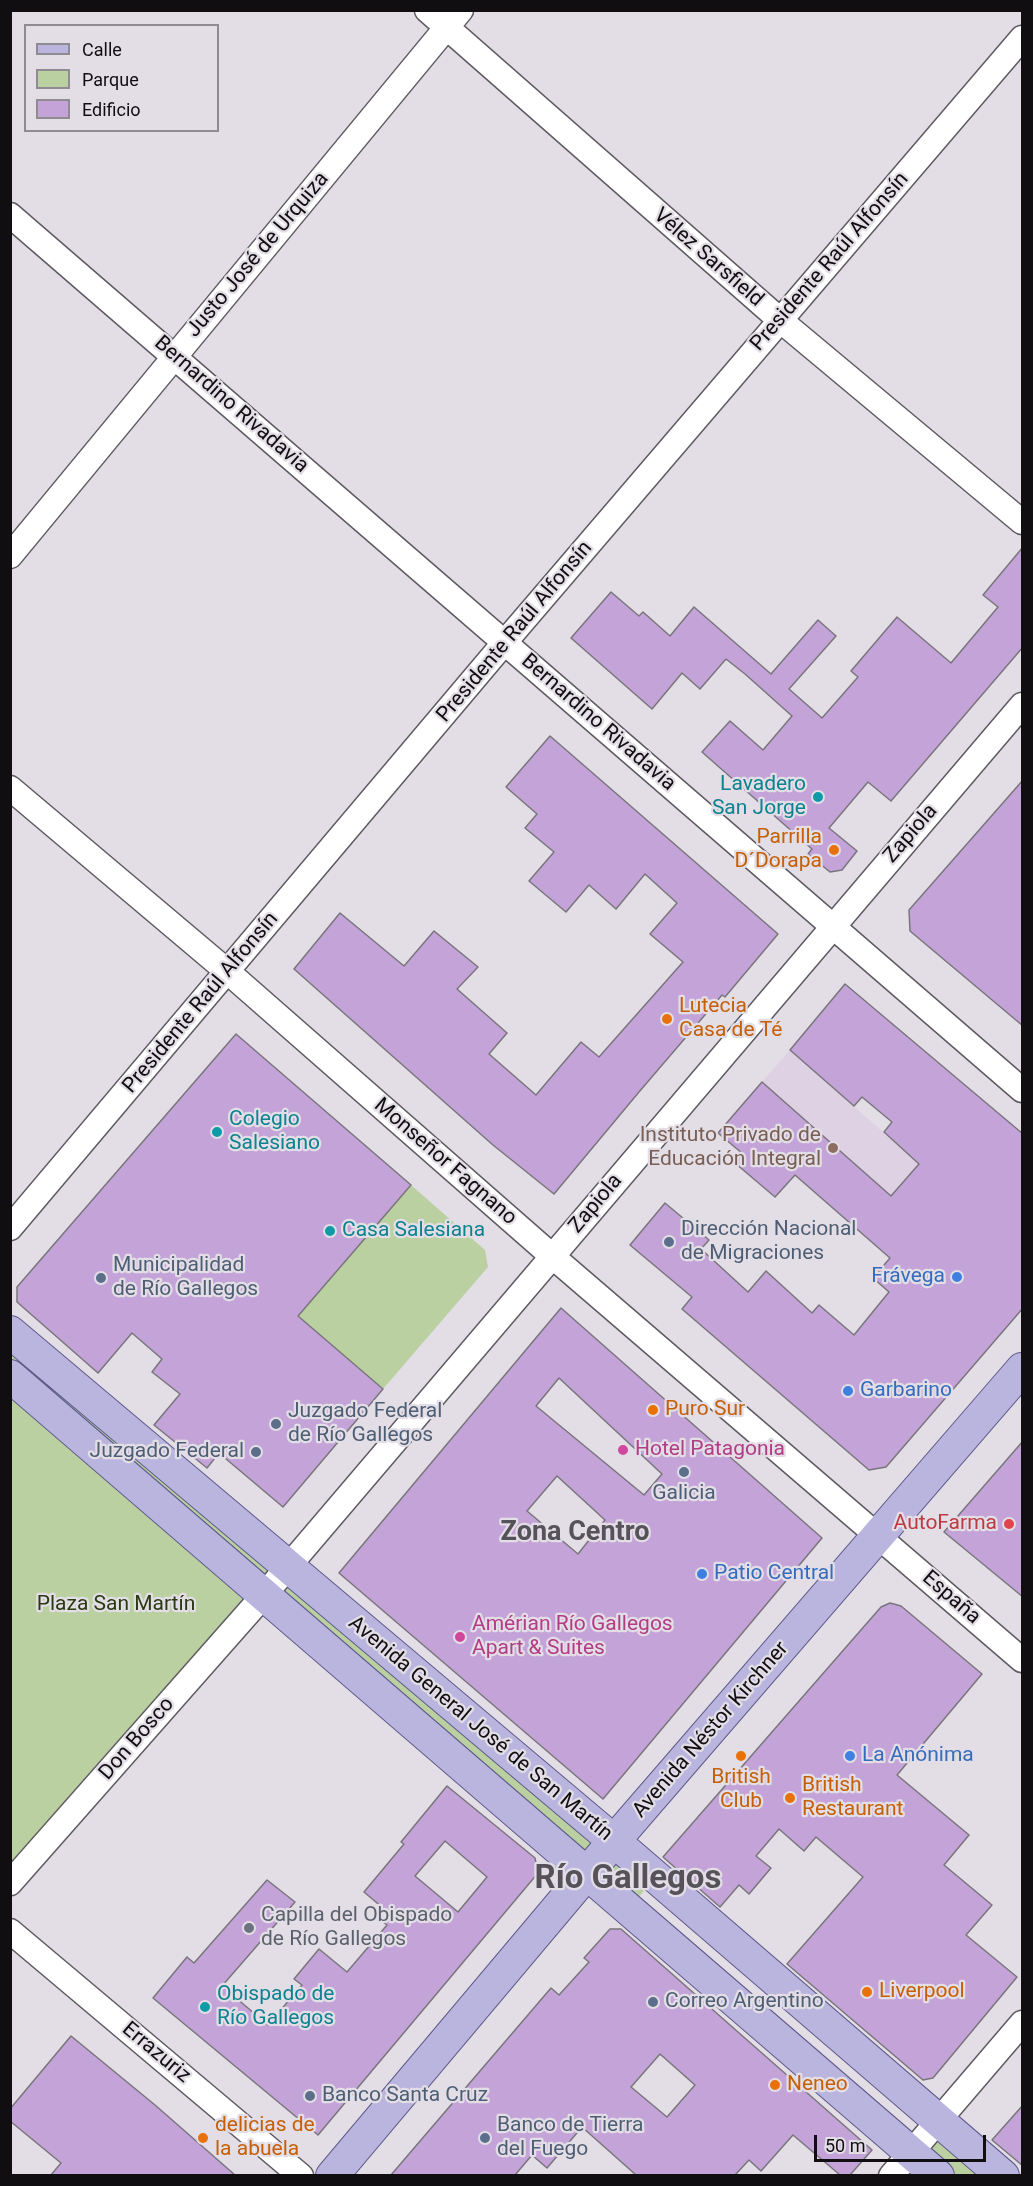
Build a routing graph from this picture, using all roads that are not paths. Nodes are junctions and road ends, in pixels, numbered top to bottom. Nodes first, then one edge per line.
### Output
1 (427, 10) edge
2 (454, 19) edge
3 (1023, 38) edge
4 (10, 215) edge
5 (780, 320) junction
6 (175, 357) junction
7 (1023, 522) edge
8 (10, 556) edge
9 (505, 642) junction
10 (1023, 705) edge
11 (10, 788) edge
12 (832, 925) junction
13 (228, 972) junction
14 (1023, 1090) edge
15 (10, 1228) edge
16 (552, 1256) junction
17 (10, 1332) edge
18 (1023, 1369) edge
19 (10, 1376) edge
20 (879, 1537) junction
21 (287, 1567) junction
22 (264, 1595) junction
23 (1023, 1660) edge
24 (614, 1841) junction
25 (588, 1872) junction
26 (10, 1884) edge
27 (10, 1931) edge
28 (1023, 2024) edge
29 (939, 2120) junction
30 (911, 2152) junction
31 (301, 2175) edge
32 (332, 2175) edge
33 (891, 2175) edge
34 (938, 2175) edge
35 (1002, 2175) edge

1 - 2 street, Vélez Sarsfield
2 - 5 street, Vélez Sarsfield
2 - 6 street, Justo José de Urquiza
3 - 5 street, Presidente Raúl Alfonsín
4 - 6 street, Bernardino Rivadavia
5 - 7 street, Vélez Sarsfield
5 - 9 street, Presidente Raúl Alfonsín
6 - 8 street, Justo José de Urquiza
6 - 9 street, Bernardino Rivadavia
9 - 12 street, Bernardino Rivadavia
9 - 13 street, Presidente Raúl Alfonsín
10 - 12 street, Zapiola
11 - 13 street, Monseñor Fagnano
12 - 14 street, Bernardino Rivadavia
12 - 16 street, Zapiola
13 - 15 street, Presidente Raúl Alfonsín
13 - 16 street, Monseñor Fagnano
16 - 20 street, Monseñor Fagnano
16 - 21 street, Zapiola
17 - 21 main road, Avenida General José de San Martín
18 - 20 main road, Avenida Néstor Kirchner
19 - 22 main road, Avenida General José de San Martín
20 - 23 street, España
20 - 24 main road, Avenida Néstor Kirchner
21 - 22 street, Zapiola
21 - 24 main road, Avenida General José de San Martín
22 - 25 main road, Avenida General José de San Martín
22 - 26 street, Don Bosco
24 - 25 main road, Avenida Néstor Kirchner
24 - 29 main road, Avenida General José de San Martín
25 - 30 main road, Avenida General José de San Martín
25 - 32 main road, Avenida Néstor Kirchner
27 - 31 street, Errazuriz
28 - 29 street
29 - 30 street
29 - 35 main road, Avenida General José de San Martín
30 - 33 street
30 - 34 main road, Avenida General José de San Martín

